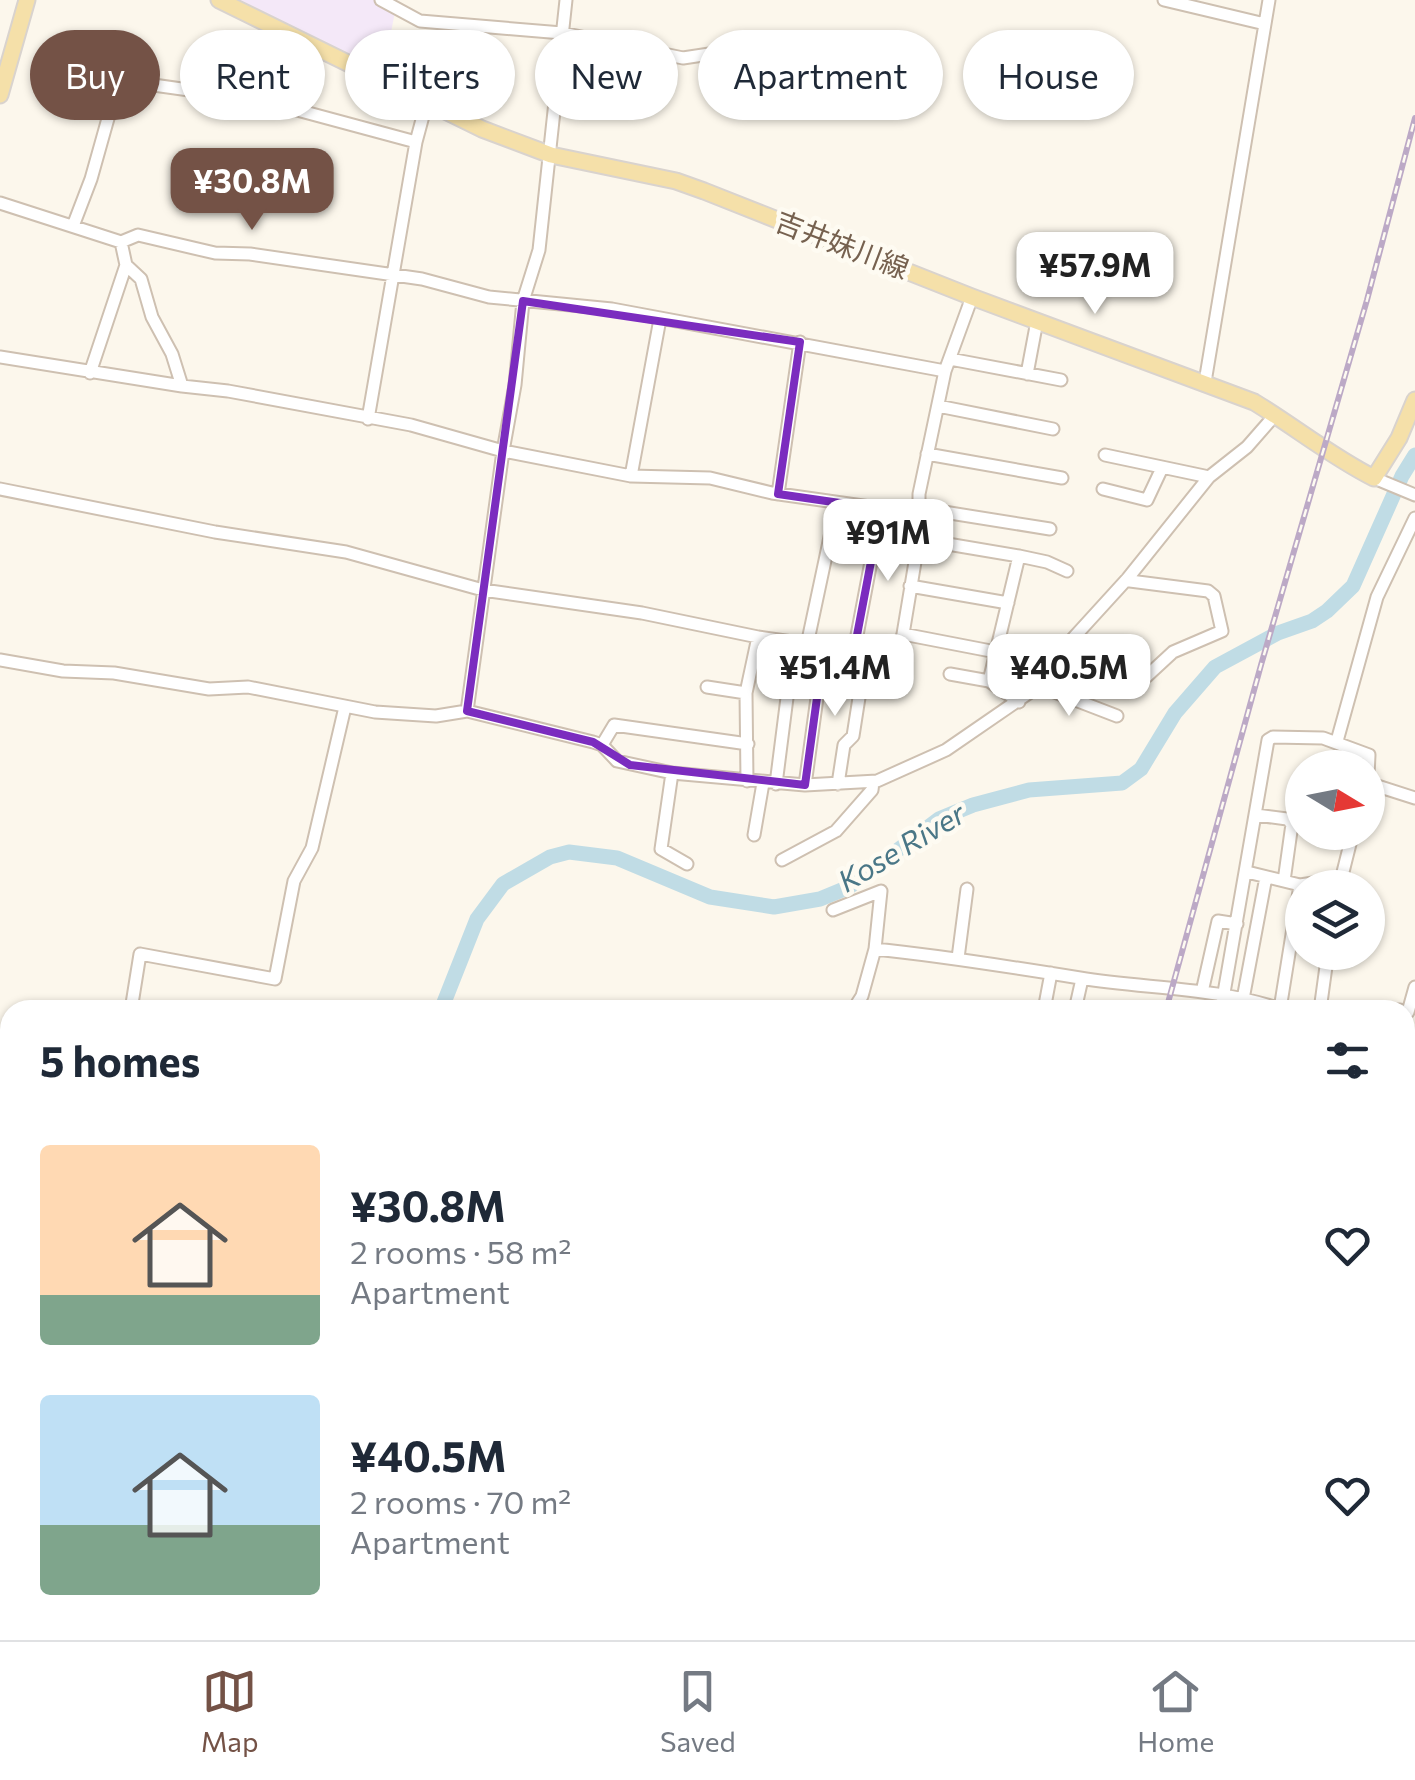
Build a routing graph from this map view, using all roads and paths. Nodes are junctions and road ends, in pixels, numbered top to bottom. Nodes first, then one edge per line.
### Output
1 (27, 0) edge
2 (219, 0) edge
3 (381, 0) edge
4 (566, 0) edge
5 (1164, 0) edge
6 (1268, 0) edge
7 (1266, 24) junction
8 (562, 30) edge
9 (535, 31) edge
10 (345, 61) edge
11 (1, 90) edge
12 (421, 120) edge
13 (464, 120) edge
14 (554, 120) edge
15 (416, 142) junction
16 (551, 155) junction
17 (0, 203) edge
18 (73, 226) junction
19 (122, 242) junction
20 (126, 266) junction
21 (394, 275) junction
22 (972, 297) junction
23 (523, 301) junction
24 (660, 318) junction
25 (1037, 320) junction
26 (800, 342) junction
27 (0, 357) edge
28 (948, 365) junction
29 (90, 373) junction
30 (1027, 374) junction
31 (1061, 380) dead end
32 (1204, 382) junction
33 (182, 386) junction
34 (1415, 400) edge
35 (938, 406) junction
36 (1275, 414) junction
37 (368, 419) junction
38 (1053, 429) dead end
39 (503, 451) junction
40 (927, 454) junction
41 (1105, 455) dead end
42 (1162, 468) junction
43 (631, 476) junction
44 (1209, 477) junction
45 (1062, 478) dead end
46 (1377, 480) junction
47 (0, 489) edge
48 (1103, 489) dead end
49 (778, 494) junction
50 (1415, 495) edge
51 (837, 504) junction
52 (881, 509) junction
53 (919, 511) junction
54 (1415, 518) edge
55 (1050, 529) dead end
56 (918, 539) junction
57 (1019, 556) junction
58 (1067, 571) dead end
59 (1128, 578) junction
60 (910, 586) junction
61 (483, 590) junction
62 (1008, 603) junction
63 (903, 634) junction
64 (758, 637) junction
65 (800, 644) junction
66 (824, 647) junction
67 (860, 652) junction
68 (996, 652) junction
69 (1056, 657) junction
70 (0, 660) edge
71 (950, 674) dead end
72 (989, 681) junction
73 (1039, 686) junction
74 (707, 687) dead end
75 (746, 692) junction
76 (1019, 702) junction
77 (345, 707) junction
78 (467, 712) junction
79 (1117, 716) dead end
80 (1337, 741) junction
81 (748, 744) junction
82 (602, 746) junction
83 (1361, 750) edge
84 (672, 773) junction
85 (747, 781) junction
86 (872, 782) junction
87 (770, 783) junction
88 (838, 784) junction
89 (805, 785) junction
90 (1385, 787) edge
91 (1415, 798) edge
92 (1256, 814) junction
93 (754, 835) dead end
94 (782, 860) dead end
95 (687, 864) dead end
96 (1247, 872) junction
97 (1266, 877) junction
98 (1284, 881) joint
99 (967, 889) dead end
100 (834, 910) dead end
101 (1237, 924) junction
102 (876, 949) junction
103 (958, 958) junction
104 (1288, 970) edge
105 (1326, 970) edge
106 (1051, 972) junction
107 (1082, 979) junction
108 (1202, 992) junction
109 (1223, 995) junction
110 (1244, 999) junction
111 (132, 1000) edge
112 (859, 1000) edge
113 (1046, 1000) edge
114 (1077, 1000) edge
115 (1222, 1000) edge
116 (1247, 1000) edge
117 (1283, 1000) edge
118 (1321, 1000) edge

1 - 11 main road
2 - 10 main road, 吉井妹川線
3 - 9 street
4 - 8 street
5 - 7 street
6 - 7 street
7 - 32 street
12 - 15 street
13 - 16 main road, 吉井妹川線
14 - 16 street
15 - 18 street
15 - 21 street
16 - 22 main road, 吉井妹川線
16 - 23 street
17 - 18 street
18 - 19 street
19 - 20 street
19 - 21 street
20 - 29 street
20 - 33 street
21 - 23 street
21 - 37 street
22 - 25 main road, 吉井妹川線
22 - 28 street
23 - 24 street
23 - 39 street
24 - 26 street
24 - 43 street
25 - 30 street
25 - 32 main road, 吉井妹川線
26 - 28 street
26 - 49 street
27 - 29 street
28 - 30 street
28 - 35 street
29 - 33 street
30 - 31 street
32 - 36 main road, 吉井妹川線
33 - 37 street
34 - 46 main road
35 - 38 street
35 - 40 street
36 - 44 street
36 - 46 main road, 吉井妹川線
37 - 39 street
39 - 43 street
39 - 61 street
40 - 45 street
40 - 53 street
41 - 42 street
42 - 44 street
42 - 48 street
43 - 49 street
44 - 59 street
46 - 50 street
47 - 61 street
49 - 51 street
51 - 52 street
51 - 65 street
52 - 53 street
52 - 67 street
53 - 55 street
53 - 56 street
54 - 80 street
56 - 57 street
56 - 60 street
57 - 58 street
57 - 62 street
59 - 69 street
59 - 69 street
60 - 62 street
60 - 63 street
61 - 64 street
61 - 78 street
62 - 68 street
63 - 67 street
63 - 68 street
64 - 65 street
64 - 75 street
65 - 66 street
65 - 87 street
66 - 67 street
66 - 89 street
67 - 88 street
68 - 72 street
69 - 73 street
70 - 77 street
71 - 72 street
72 - 76 street
73 - 76 street
73 - 79 street
74 - 75 street
75 - 81 street
76 - 86 street
77 - 78 street
77 - 111 street
78 - 82 street
80 - 83 street
80 - 92 street
81 - 82 street
81 - 85 street
82 - 84 street
84 - 85 street
84 - 95 street
85 - 87 street
86 - 88 street
86 - 94 street
87 - 89 street
87 - 93 street
88 - 89 street
90 - 91 street
92 - 96 street
92 - 98 street
96 - 97 street
96 - 101 street
97 - 98 street
97 - 110 street
99 - 103 street
100 - 102 street
101 - 108 street
101 - 109 street
102 - 103 street
102 - 112 street
103 - 106 street
104 - 117 street
105 - 118 street
106 - 107 street
106 - 113 street
107 - 108 street
107 - 114 street
108 - 109 street
109 - 110 street
109 - 115 street
110 - 116 street

